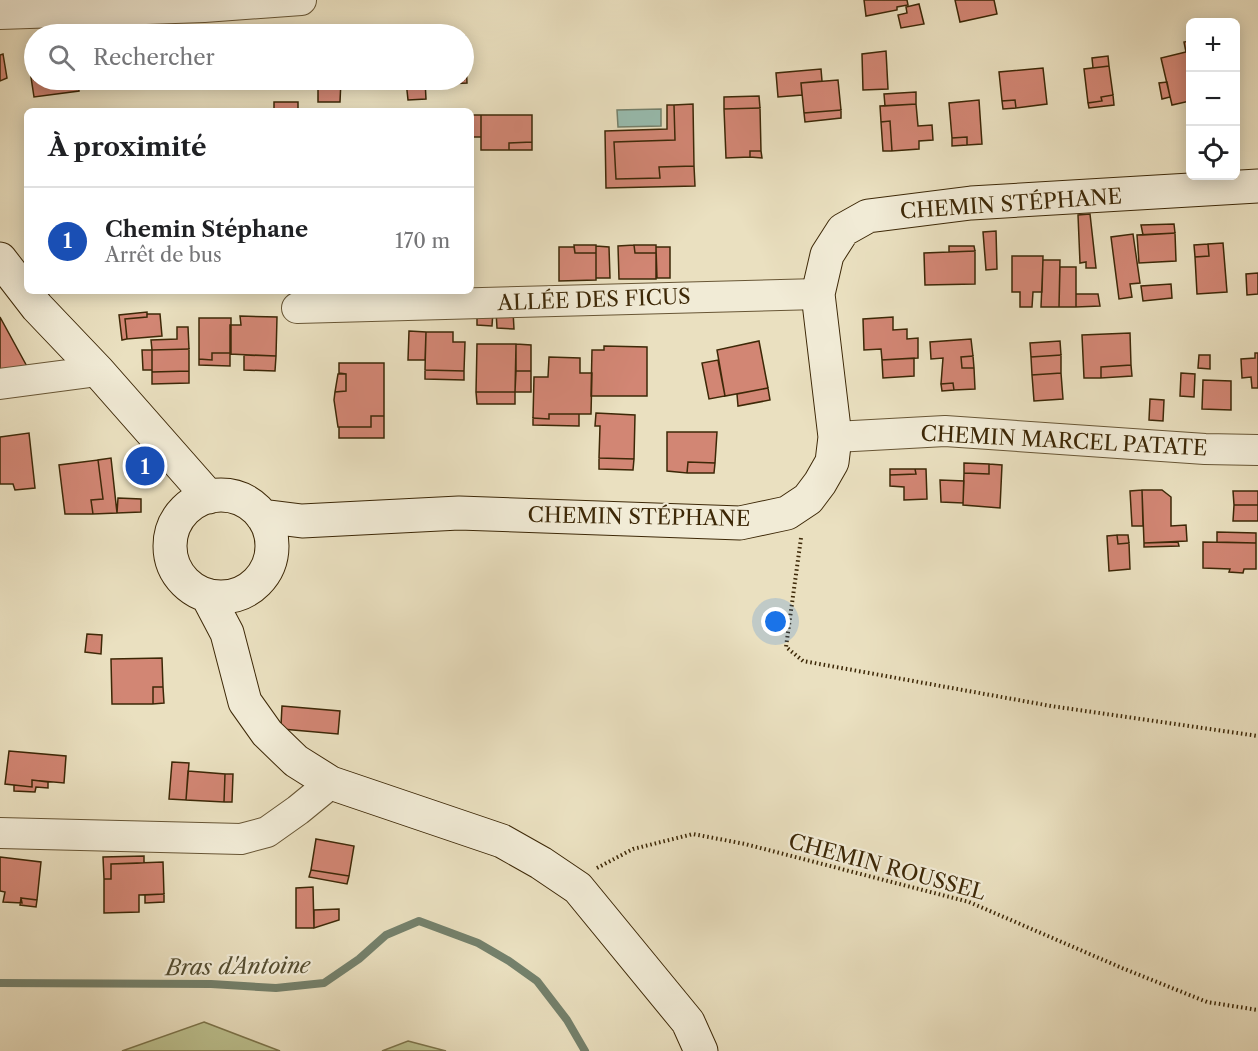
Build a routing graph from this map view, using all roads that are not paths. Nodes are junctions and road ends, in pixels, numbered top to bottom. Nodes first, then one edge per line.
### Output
1 (301, 0) edge
2 (0, 14) edge
3 (1258, 186) edge
4 (0, 259) edge
5 (24, 289) edge
6 (28, 294) edge
7 (818, 294) junction
8 (297, 308) dead end
9 (98, 371) junction
10 (0, 384) edge
11 (835, 437) junction
12 (159, 441) junction
13 (1258, 450) edge
14 (209, 497) junction
15 (181, 514) junction
16 (262, 516) junction
17 (302, 521) junction
18 (272, 548) junction
19 (221, 595) junction
20 (331, 783) junction
21 (0, 832) edge
22 (701, 1050) edge

1 - 2 street
3 - 7 main road, CHEMIN STÉPHANE
4 - 5 main road
6 - 9 main road
7 - 8 street, ALLÉE DES FICUS
7 - 11 main road, CHEMIN STÉPHANE
9 - 10 street
9 - 12 main road
11 - 13 street, CHEMIN MARCEL PATATE
11 - 17 main road, CHEMIN STÉPHANE
12 - 14 main road
12 - 15 main road
14 - 15 main road
14 - 16 main road
15 - 19 main road
16 - 17 main road, CHEMIN STÉPHANE
16 - 18 main road
17 - 18 main road
18 - 19 main road
19 - 20 main road
20 - 21 street
20 - 22 main road

